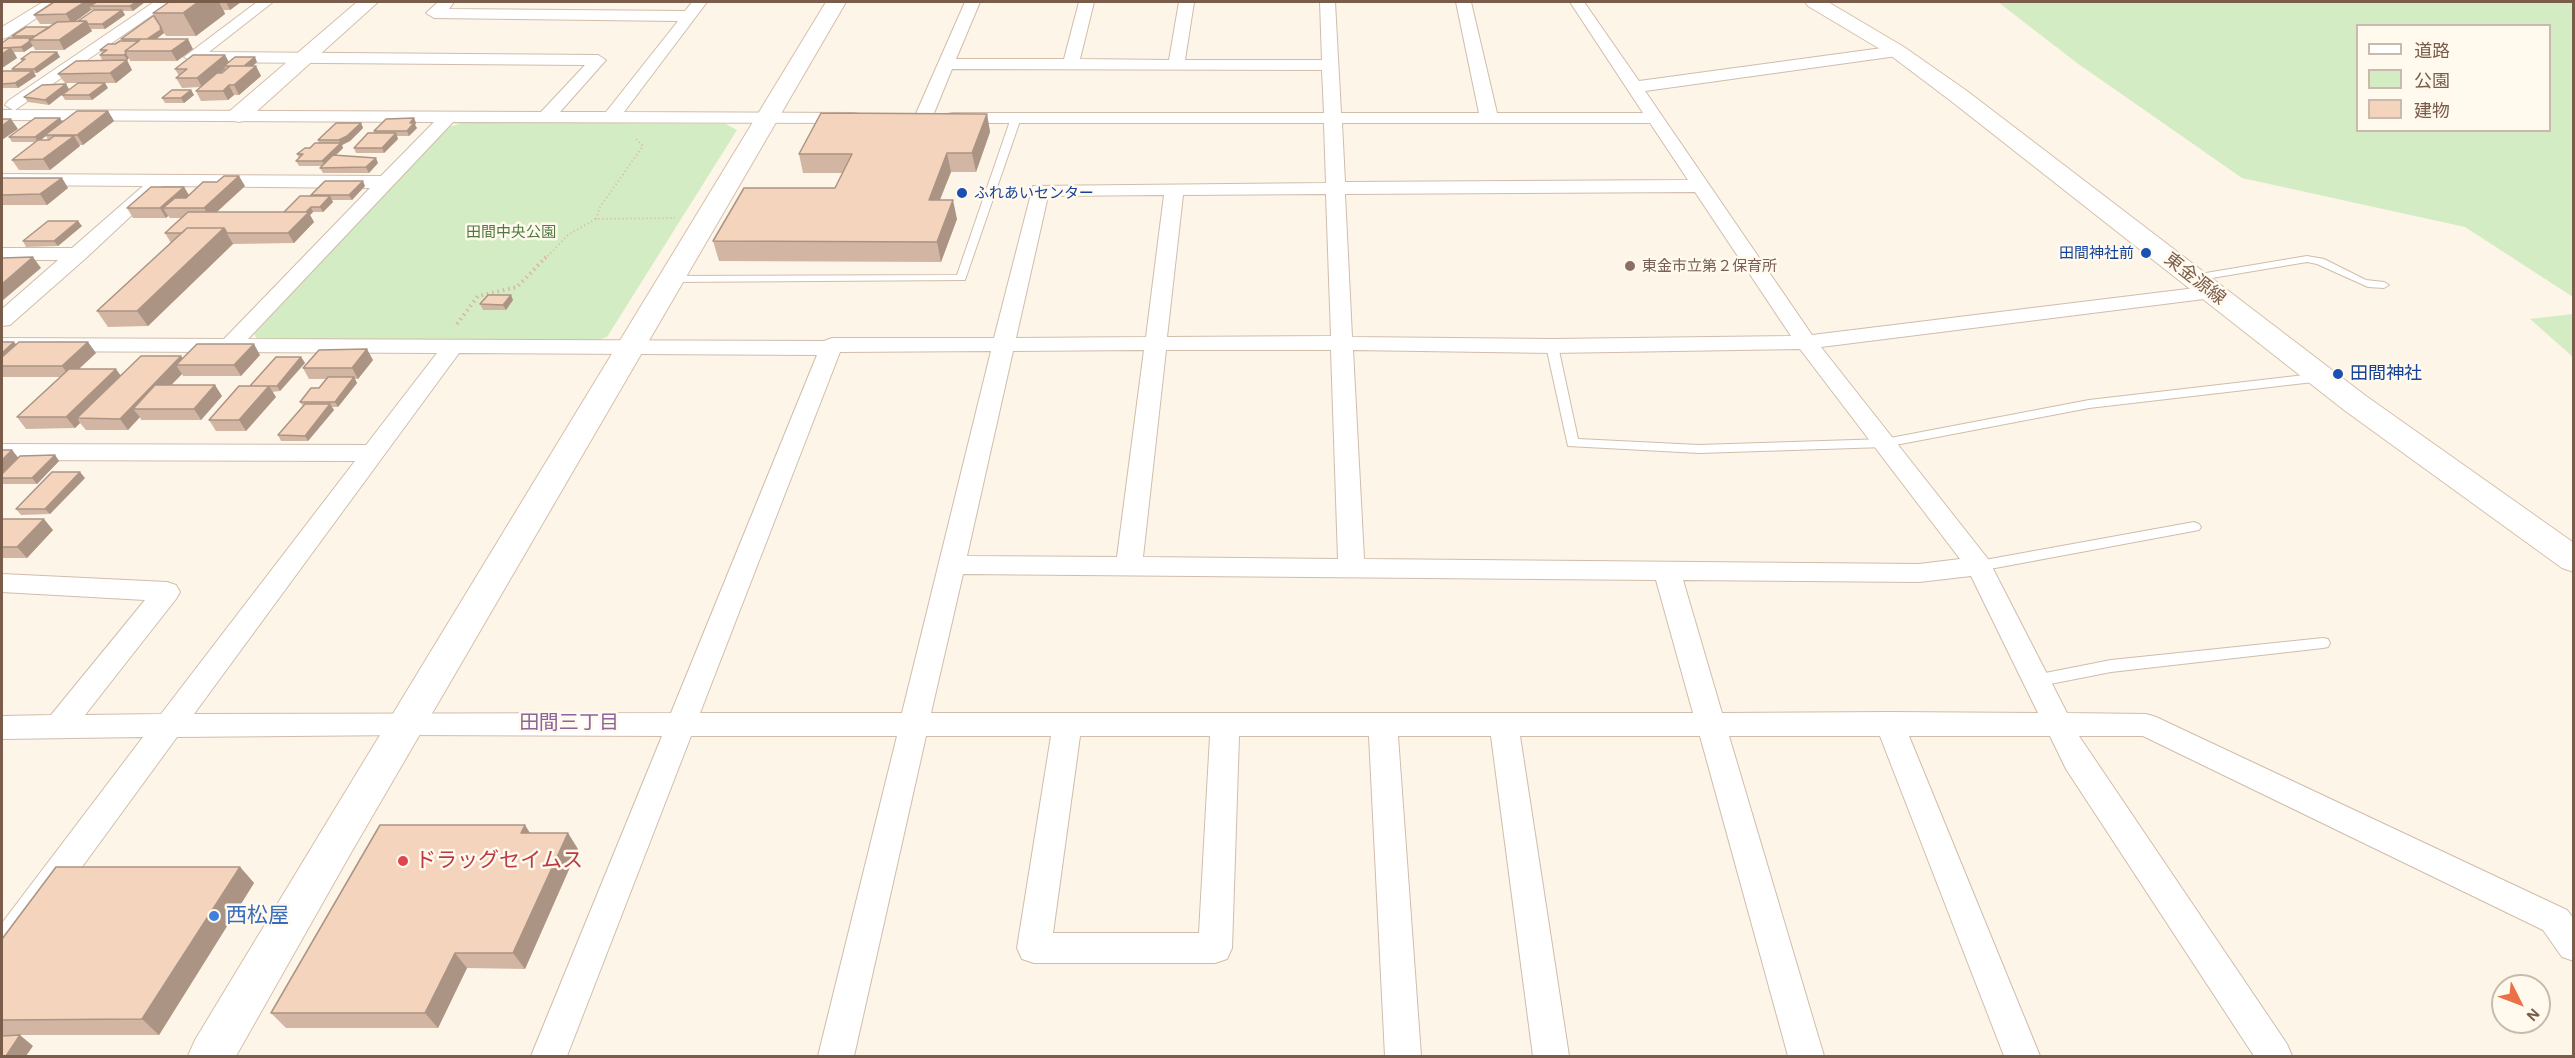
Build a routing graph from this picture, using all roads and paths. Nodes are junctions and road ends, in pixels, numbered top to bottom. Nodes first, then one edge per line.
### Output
1 (53, 2) edge
2 (163, 2) edge
3 (266, 2) edge
4 (368, 2) edge
5 (447, 2) edge
6 (700, 2) edge
7 (836, 2) edge
8 (972, 2) edge
9 (1087, 2) edge
10 (1187, 2) edge
11 (1328, 2) edge
12 (1463, 2) edge
13 (1577, 2) edge
14 (1815, 2) edge
15 (689, 16) junction
16 (2, 34) edge
17 (1897, 51) junction
18 (304, 57) junction
19 (946, 64) junction
20 (1071, 64) junction
21 (1176, 64) junction
22 (1331, 65) junction
23 (1634, 87) junction
24 (2, 114) edge
25 (239, 115) junction
26 (449, 116) junction
27 (546, 117) junction
28 (611, 117) junction
29 (768, 118) junction
30 (875, 118) edge
31 (1016, 118) junction
32 (1334, 118) junction
33 (1489, 118) junction
34 (1654, 118) junction
35 (635, 138) dead end
36 (2, 179) edge
37 (162, 179) junction
38 (386, 182) junction
39 (1701, 186) junction
40 (1336, 188) junction
41 (1174, 189) junction
42 (709, 218) junction
43 (596, 219) junction
44 (2, 254) edge
45 (79, 254) junction
46 (673, 279) junction
47 (2203, 285) junction
48 (2385, 285) dead end
49 (2, 321) edge
50 (454, 337) junction
51 (1806, 342) junction
52 (1342, 343) junction
53 (1004, 344) junction
54 (1155, 344) junction
55 (2, 345) edge
56 (230, 346) junction
57 (1552, 346) junction
58 (633, 347) junction
59 (830, 348) junction
60 (2322, 377) junction
61 (1885, 443) junction
62 (2, 452) edge
63 (372, 453) junction
64 (2194, 527) dead end
65 (2574, 560) edge
66 (952, 565) junction
67 (1979, 566) junction
68 (1130, 568) junction
69 (1351, 568) junction
70 (1667, 571) junction
71 (2, 583) edge
72 (2323, 643) dead end
73 (2035, 681) junction
74 (1889, 723) junction
75 (406, 724) junction
76 (1383, 724) junction
77 (1504, 724) junction
78 (1713, 724) junction
79 (2058, 724) junction
80 (914, 725) junction
81 (1067, 725) junction
82 (1225, 725) junction
83 (680, 726) junction
84 (2, 727) edge
85 (58, 728) junction
86 (165, 728) junction
87 (2564, 915) edge
88 (2574, 946) edge
89 (2, 949) edge
90 (211, 1056) edge
91 (549, 1056) edge
92 (836, 1056) edge
93 (1403, 1056) edge
94 (1551, 1056) edge
95 (1806, 1056) edge
96 (2022, 1056) edge
97 (2274, 1056) edge

1 - 16 street
2 - 24 street
3 - 18 street
4 - 18 street
5 - 15 street
6 - 15 street
7 - 29 street
8 - 19 street
9 - 20 street
10 - 21 street
11 - 22 street
12 - 33 street
13 - 23 street
14 - 17 street, 東金源線
15 - 28 street
17 - 23 street
17 - 47 street, 東金源線
18 - 25 street
18 - 27 street
19 - 20 street
19 - 31 street
20 - 21 street
21 - 22 street
22 - 32 street
23 - 34 street
24 - 25 street
25 - 26 street
26 - 27 street
26 - 38 street
27 - 28 street
28 - 29 street
29 - 30 street
29 - 42 street
31 - 32 street
31 - 46 lane
32 - 33 street
32 - 40 street
33 - 34 street
34 - 39 street
35 - 43 path
36 - 37 street
37 - 38 street
37 - 45 street
38 - 56 street
39 - 40 street
39 - 51 street
40 - 41 street
40 - 52 street
41 - 53 street
41 - 54 street
42 - 43 path
42 - 46 street
43 - 50 path
44 - 45 street
45 - 49 street
46 - 58 street
47 - 48 lane
47 - 51 street
47 - 60 street, 東金源線
50 - 56 street
50 - 58 street
50 - 63 street
51 - 57 street
51 - 61 street
52 - 54 street
52 - 57 street
52 - 69 street
53 - 54 street
53 - 59 street
53 - 66 street
54 - 68 street
55 - 56 street
57 - 61 lane
58 - 59 street
58 - 75 street
59 - 83 street
60 - 61 lane
60 - 65 street, 東金源線
61 - 67 street
62 - 63 street
63 - 86 street
64 - 67 lane
66 - 68 street
66 - 80 street
67 - 70 street
67 - 73 street
68 - 69 street
69 - 70 street
70 - 78 street
71 - 85 street
72 - 73 lane
73 - 79 street
74 - 78 street
74 - 79 street
74 - 96 street
75 - 83 street
75 - 86 street
75 - 90 street
76 - 77 street
76 - 82 street
76 - 93 street
77 - 78 street
77 - 94 street
78 - 95 street
79 - 87 street
79 - 97 street
80 - 81 street
80 - 83 street
80 - 92 street
81 - 82 street
81 - 82 street
83 - 91 street
84 - 85 street
85 - 86 street
86 - 89 street
87 - 88 street

